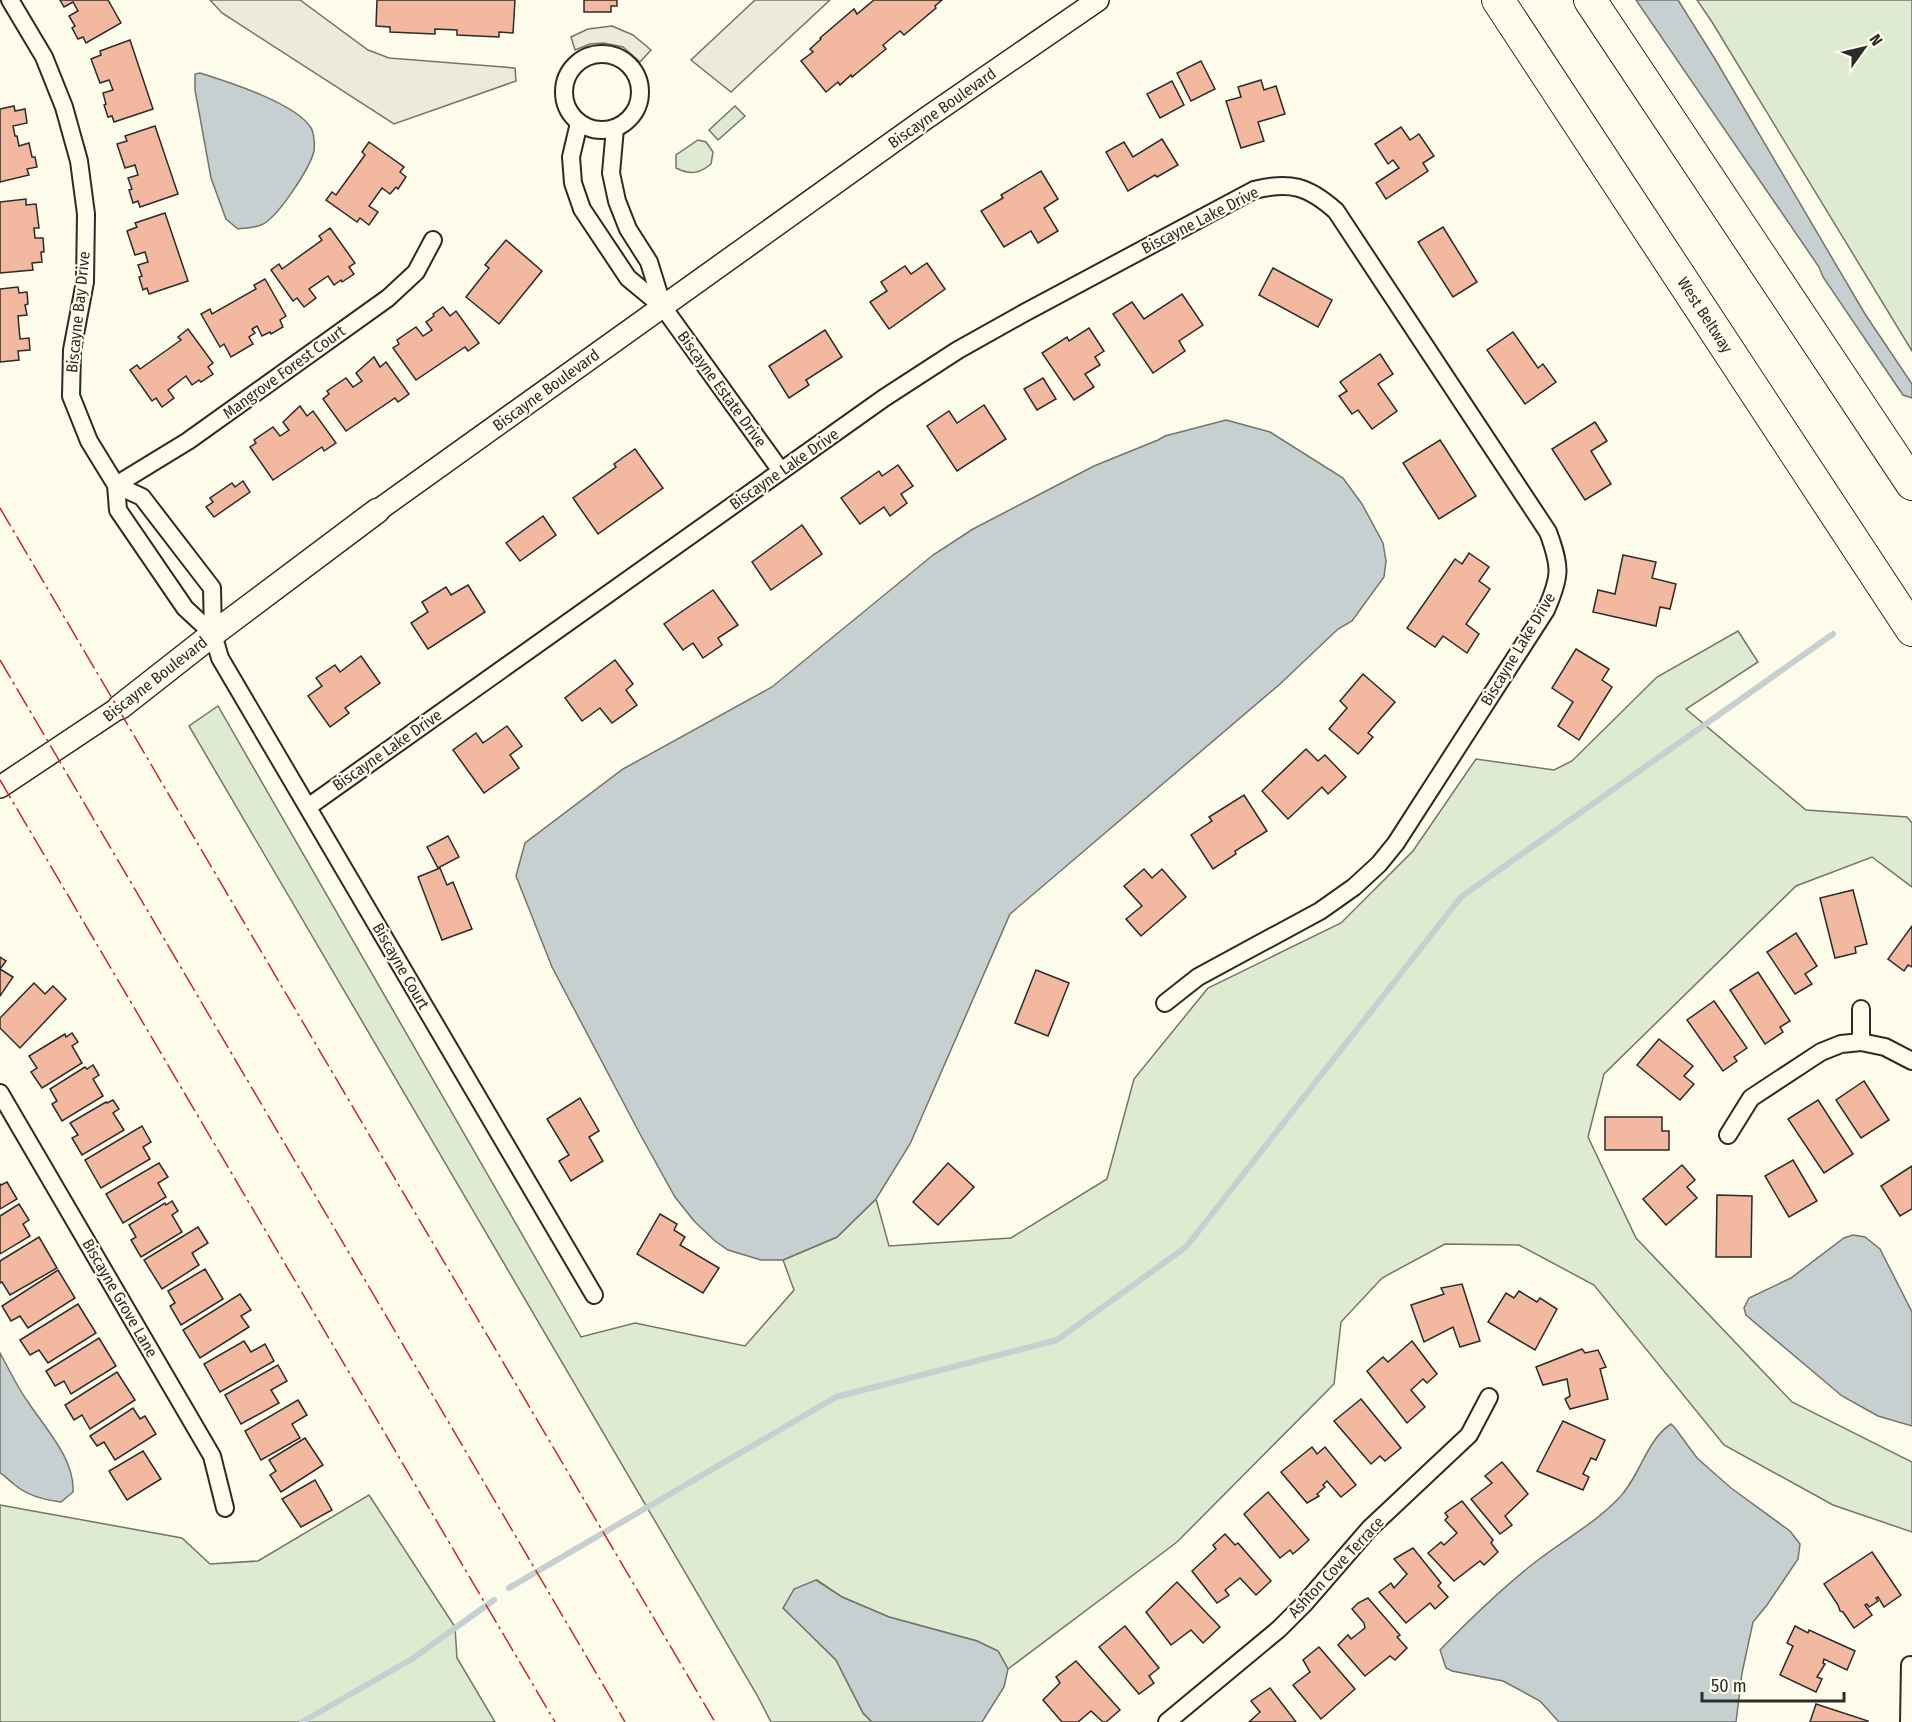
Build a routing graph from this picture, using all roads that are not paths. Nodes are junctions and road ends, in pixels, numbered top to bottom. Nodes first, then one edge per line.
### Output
1 (10, 0) edge
2 (1098, 0) edge
3 (1498, 0) edge
4 (1590, 0) edge
5 (579, 123) junction
6 (615, 128) junction
7 (434, 240) dead end
8 (663, 307) junction
9 (781, 471) junction
10 (1912, 484) edge
11 (116, 486) junction
12 (377, 511) joint
13 (1912, 630) edge
14 (213, 634) junction
15 (120, 707) joint
16 (0, 787) edge
17 (308, 807) junction
18 (1165, 1003) dead end
19 (1861, 1009) dead end
20 (1861, 1042) junction
21 (1912, 1061) edge
22 (0, 1093) edge
23 (1728, 1135) dead end
24 (594, 1295) dead end
25 (1489, 1397) dead end
26 (225, 1508) dead end
27 (1910, 1665) dead end
28 (1167, 1722) edge
29 (1909, 1722) edge

1 - 11 street, Biscayne Bay Drive
2 - 8 street, Biscayne Boulevard
3 - 13 highway, West Beltway
4 - 10 highway
5 - 6 street
5 - 6 street
5 - 8 street
6 - 8 street
7 - 11 street, Mangrove Forest Court
8 - 9 street, Biscayne Estate Drive
8 - 12 street, Biscayne Boulevard
9 - 17 street, Biscayne Lake Drive
9 - 18 street, Biscayne Lake Drive
11 - 14 street, Biscayne Bay Drive
11 - 14 street
12 - 14 main road, Biscayne Boulevard
14 - 15 main road, Biscayne Boulevard
14 - 17 street, Biscayne Court
15 - 16 street, Biscayne Boulevard
17 - 24 street, Biscayne Court
19 - 20 street
20 - 21 street
20 - 23 street
22 - 26 street, Biscayne Grove Lane
25 - 28 street, Ashton Cove Terrace
27 - 29 street

